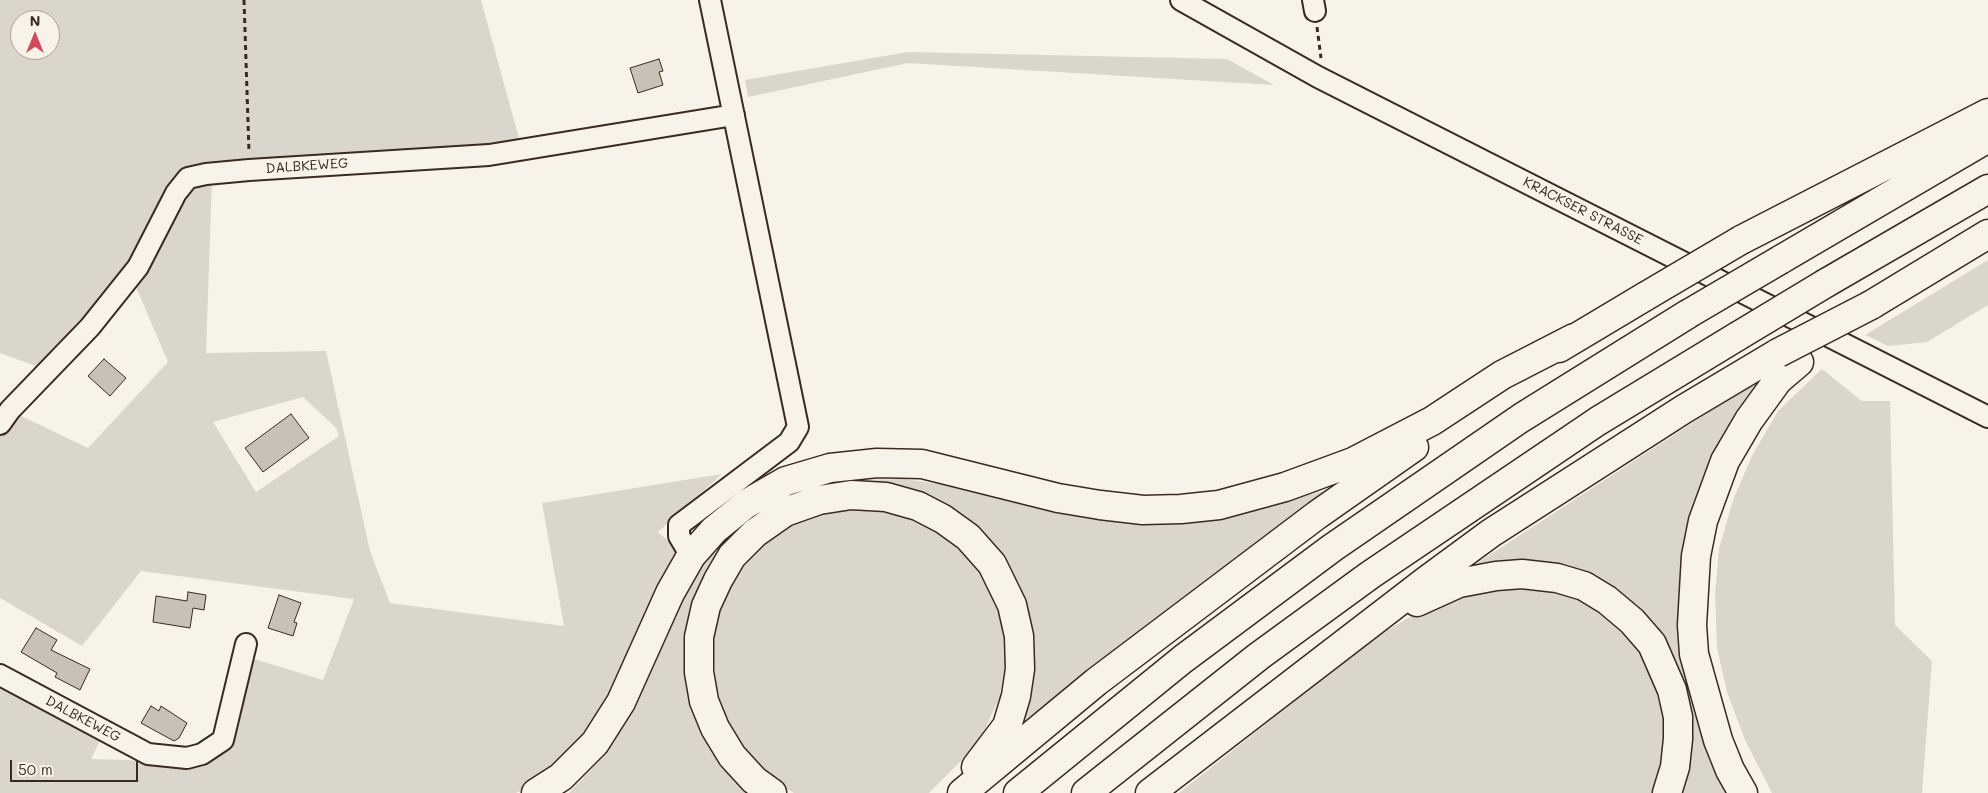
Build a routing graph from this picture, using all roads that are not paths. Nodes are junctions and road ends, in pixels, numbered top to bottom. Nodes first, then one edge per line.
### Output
1 (710, 0) edge
2 (1181, 0) edge
3 (1988, 113) edge
4 (734, 115) junction
5 (1988, 138) edge
6 (1988, 188) edge
7 (1988, 234) edge
8 (1574, 338) junction
9 (1788, 358) junction
10 (1988, 417) edge
11 (0, 424) edge
12 (691, 556) junction
13 (1370, 624) junction
14 (246, 644) dead end
15 (0, 674) edge
16 (536, 793) edge
17 (772, 793) edge
18 (952, 793) edge
19 (962, 793) edge
20 (1018, 793) edge
21 (1086, 793) edge
22 (1150, 793) edge
23 (1667, 793) edge
24 (1743, 793) edge

1 - 4 street
2 - 10 street, KRACKSER STRASSE
3 - 8 highway, bridge
4 - 11 street, DALBKEWEG
4 - 12 street
5 - 20 highway, bridge
6 - 21 highway, bridge
7 - 9 highway, bridge
8 - 12 highway
8 - 19 highway
9 - 13 highway
9 - 24 highway
12 - 16 highway
13 - 22 highway
13 - 23 highway
14 - 15 street, DALBKEWEG
17 - 18 highway

